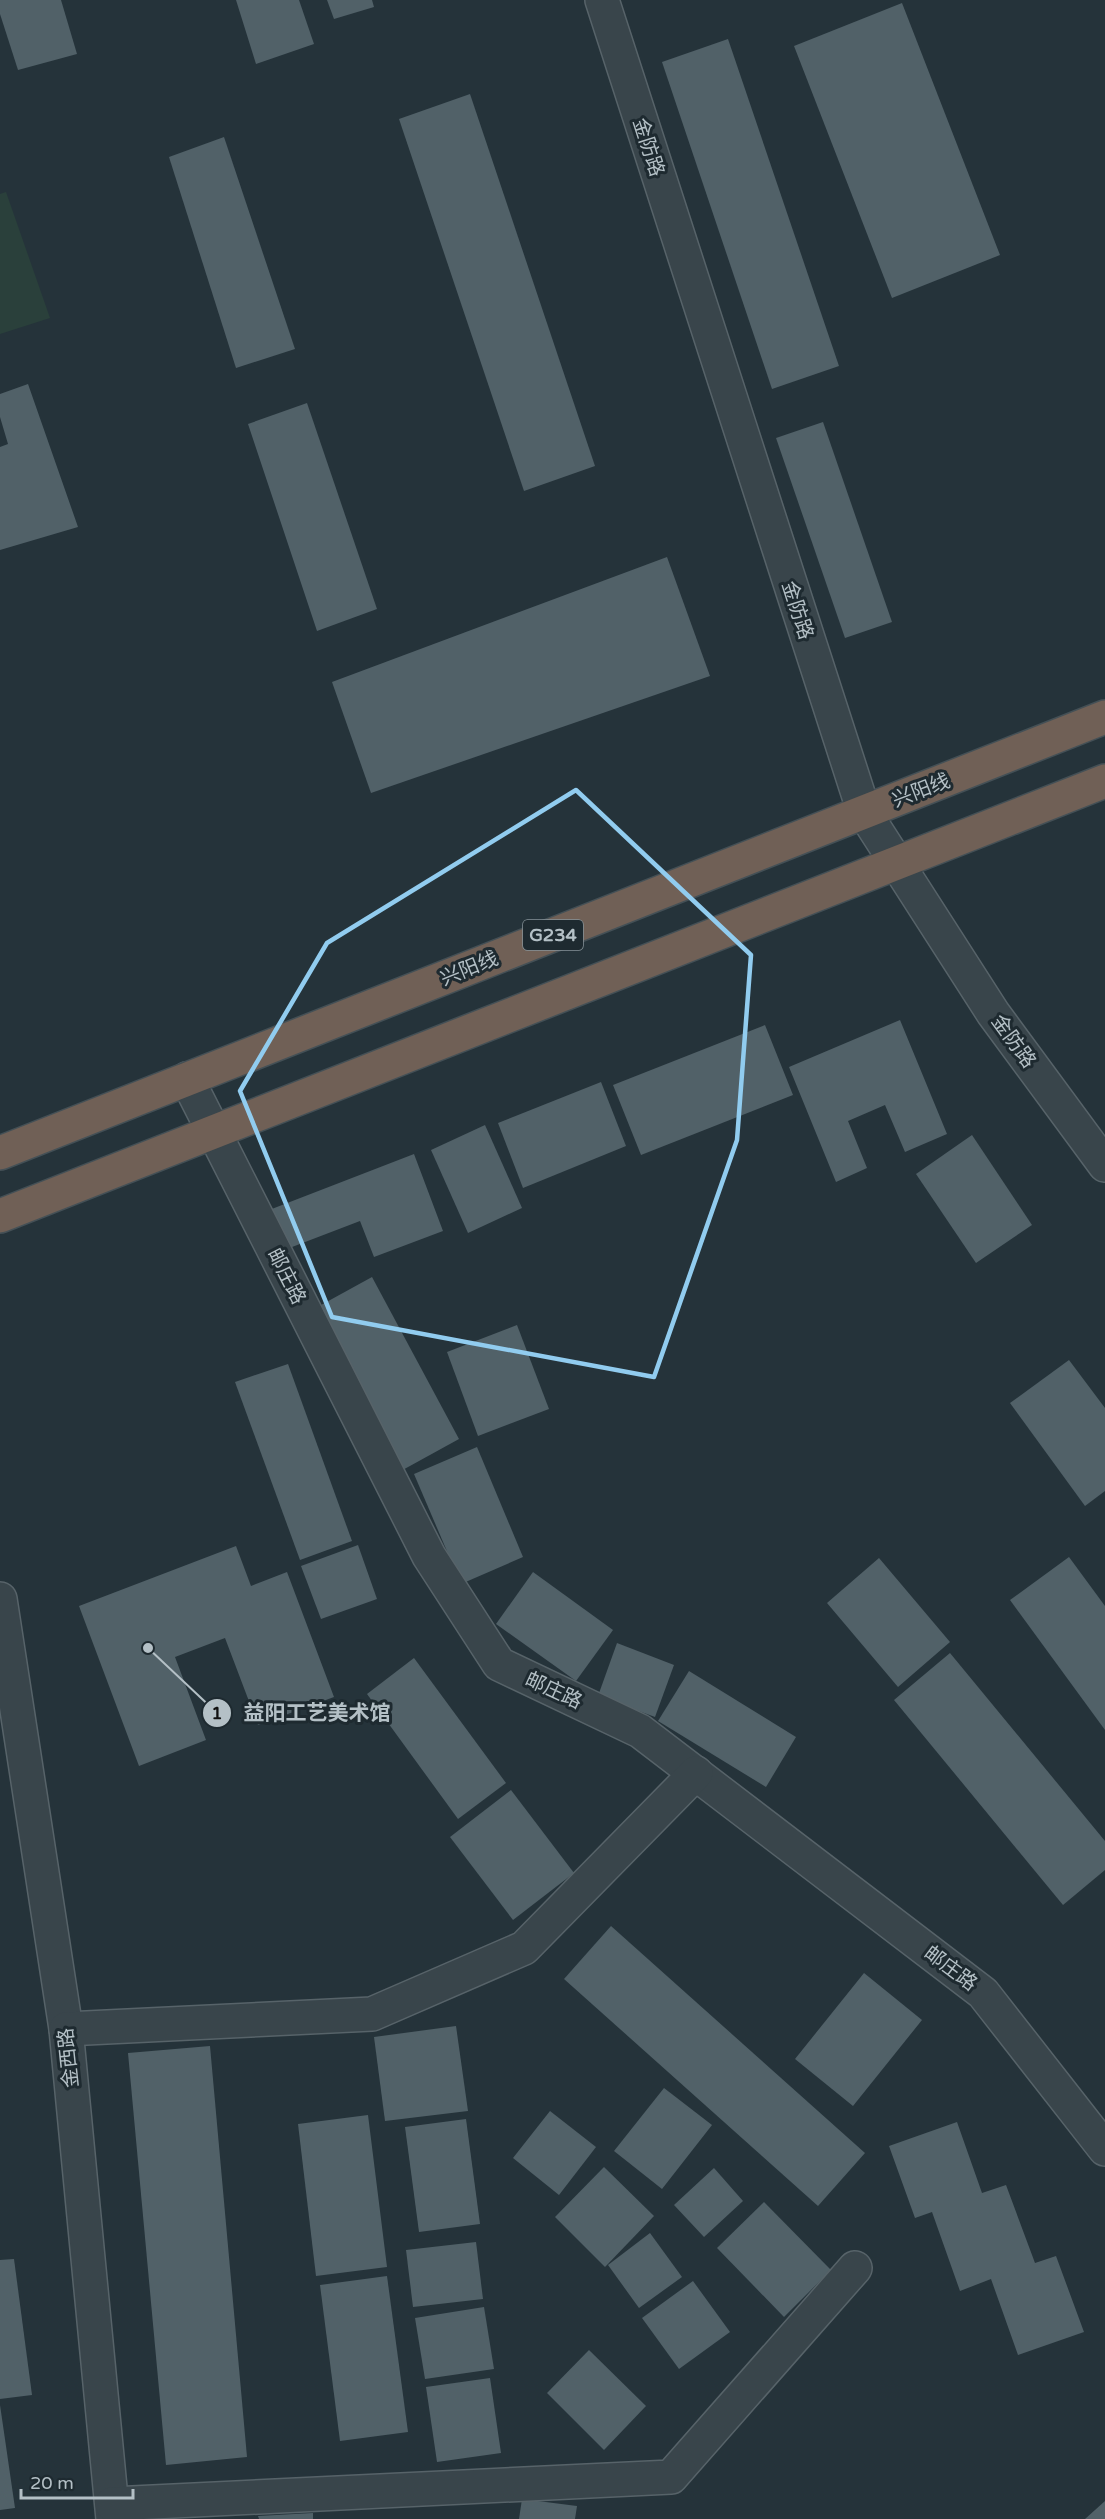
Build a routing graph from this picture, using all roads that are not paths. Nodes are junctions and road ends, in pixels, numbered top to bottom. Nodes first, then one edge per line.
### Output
1 (602, 0) edge
2 (1105, 717) edge
3 (1105, 781) edge
4 (864, 812) junction
5 (896, 863) junction
6 (188, 1079) junction
7 (214, 1132) junction
8 (0, 1153) edge
9 (1105, 1165) edge
10 (0, 1216) edge
11 (0, 1599) edge
12 (696, 1773) junction
13 (66, 2029) junction
14 (1105, 2149) edge
15 (855, 2268) dead end
16 (113, 2511) edge

1 - 4 street, 金防路
2 - 4 highway, 兴阳线 / G234
3 - 5 highway
4 - 5 street, 金防路
4 - 6 highway, 兴阳线 / G234
5 - 7 highway
5 - 9 street, 金防路
6 - 7 street, 邮庄路
6 - 8 highway, 兴阳线 / G234
7 - 10 highway
7 - 12 street, 邮庄路
11 - 13 street, 金西路
12 - 13 street
12 - 14 street, 邮庄路
13 - 16 street, 金西路
15 - 16 street

